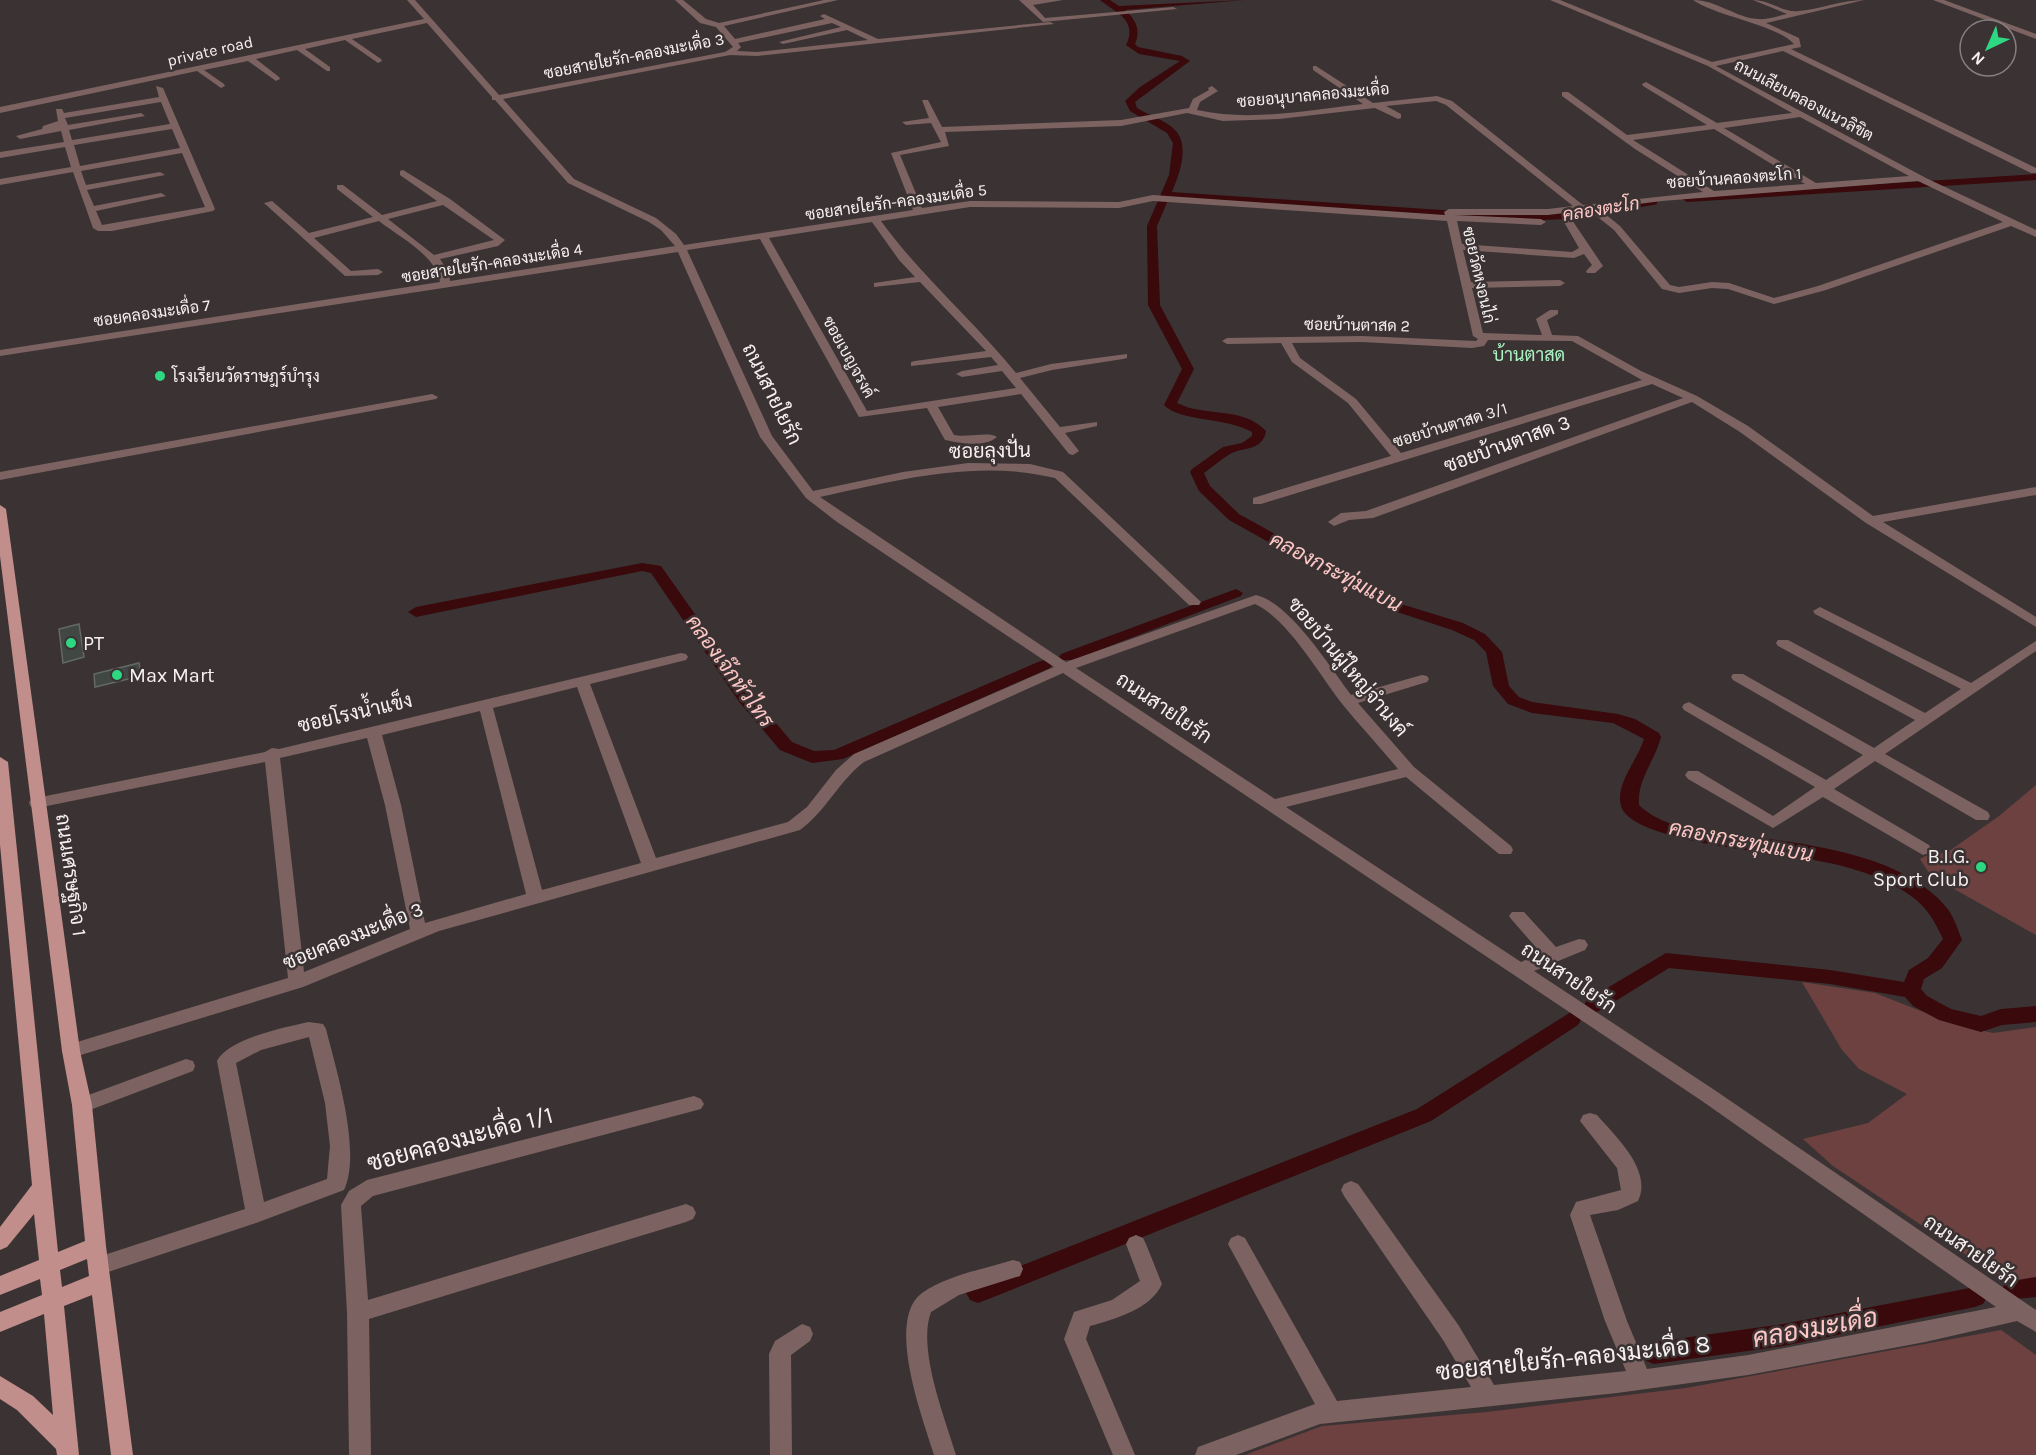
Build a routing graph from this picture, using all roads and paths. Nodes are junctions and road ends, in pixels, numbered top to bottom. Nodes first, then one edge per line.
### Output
1 (411, 0) edge
2 (679, 0) edge
3 (834, 0) edge
4 (1059, 0) edge
5 (1554, 0) edge
6 (1698, 0) edge
7 (1757, 0) edge
8 (1860, 0) edge
9 (1938, 0) edge
10 (1025, 2) edge
11 (806, 6) junction
12 (1173, 9) dead end
13 (1794, 14) junction
14 (833, 20) junction
15 (427, 21) junction
16 (1761, 21) junction
17 (1050, 24) dead end
18 (719, 25) junction
19 (848, 28) junction
20 (2036, 37) edge
21 (345, 38) junction
22 (875, 40) junction
23 (734, 42) junction
24 (777, 44) dead end
25 (297, 47) junction
26 (1784, 48) junction
27 (731, 53) junction
28 (248, 57) junction
29 (378, 61) dead end
30 (1712, 65) junction
31 (197, 68) junction
32 (1316, 68) dead end
33 (327, 69) dead end
34 (276, 79) dead end
35 (1646, 84) dead end
36 (220, 86) dead end
37 (159, 88) dead end
38 (1212, 88) dead end
39 (1565, 94) dead end
40 (495, 98) junction
41 (163, 99) junction
42 (925, 102) dead end
43 (1374, 105) junction
44 (0, 110) edge
45 (1193, 110) junction
46 (1799, 115) junction
47 (141, 116) dead end
48 (1398, 116) dead end
49 (61, 119) junction
50 (933, 120) junction
51 (906, 122) dead end
52 (176, 126) junction
53 (1719, 126) junction
54 (939, 130) junction
55 (20, 136) dead end
56 (1626, 138) junction
57 (69, 143) junction
58 (186, 150) junction
59 (0, 155) edge
60 (76, 168) junction
61 (2035, 168) edge
62 (403, 173) dead end
63 (160, 175) dead end
64 (1921, 179) junction
65 (0, 182) edge
66 (1816, 186) junction
67 (340, 187) dead end
68 (82, 188) junction
69 (1714, 195) junction
70 (161, 196) dead end
71 (1153, 198) joint
72 (447, 201) junction
73 (269, 203) dead end
74 (91, 209) junction
75 (1592, 210) junction
76 (919, 212) junction
77 (1450, 215) junction
78 (381, 219) junction
79 (874, 219) junction
80 (1541, 222) dead end
81 (1569, 222) dead end
82 (2012, 222) junction
83 (2036, 234) edge
84 (763, 236) junction
85 (307, 237) junction
86 (1458, 247) junction
87 (680, 249) junction
88 (1585, 249) junction
89 (433, 258) junction
90 (1591, 271) dead end
91 (378, 272) dead end
92 (921, 279) junction
93 (1560, 283) dead end
94 (446, 285) junction
95 (878, 285) dead end
96 (1467, 285) junction
97 (308, 307) joint
98 (1554, 312) dead end
99 (1548, 338) junction
100 (1484, 339) junction
101 (1227, 340) dead end
102 (1285, 341) junction
103 (0, 353) edge
104 (994, 353) junction
105 (1123, 356) dead end
106 (915, 364) dead end
107 (1005, 367) junction
108 (962, 374) dead end
109 (1013, 378) junction
110 (1653, 380) junction
111 (1023, 390) junction
112 (432, 397) dead end
113 (1693, 398) junction
114 (931, 405) junction
115 (1093, 424) dead end
116 (1057, 431) junction
117 (991, 437) dead end
118 (1073, 451) dead end
119 (1399, 458) junction
120 (0, 476) edge
121 (2036, 491) edge
122 (810, 495) junction
123 (1257, 501) dead end
124 (0, 509) edge
125 (1871, 520) junction
126 (1334, 522) dead end
127 (1194, 602) dead end
128 (1820, 611) dead end
129 (2036, 623) edge
130 (1783, 644) dead end
131 (2036, 645) edge
132 (681, 657) dead end
133 (1065, 667) junction
134 (1738, 677) dead end
135 (1422, 679) dead end
136 (582, 682) junction
137 (1970, 688) junction
138 (1348, 701) junction
139 (485, 704) junction
140 (1689, 707) dead end
141 (1925, 719) junction
142 (373, 731) junction
143 (272, 753) junction
144 (1872, 754) junction
145 (0, 764) edge
146 (1409, 771) junction
147 (1693, 776) dead end
148 (1823, 788) junction
149 (37, 803) junction
150 (1273, 806) junction
151 (1982, 816) dead end
152 (1923, 849) dead end
153 (1505, 850) dead end
154 (651, 866) junction
155 (536, 899) junction
156 (1518, 916) dead end
157 (419, 933) junction
158 (1579, 945) dead end
159 (1554, 956) junction
160 (1519, 970) junction
161 (297, 982) junction
162 (71, 1051) junction
163 (186, 1066) dead end
164 (694, 1104) dead end
165 (82, 1105) junction
166 (1590, 1121) dead end
167 (43, 1185) junction
168 (1351, 1190) dead end
169 (686, 1213) dead end
170 (256, 1214) junction
171 (0, 1241) edge
172 (1136, 1244) dead end
173 (1238, 1244) dead end
174 (99, 1265) junction
175 (48, 1266) junction
176 (1013, 1269) dead end
177 (0, 1286) edge
178 (52, 1301) junction
179 (358, 1313) junction
180 (2028, 1316) edge
181 (0, 1322) edge
182 (802, 1334) dead end
183 (1641, 1380) junction
184 (0, 1386) edge
185 (1488, 1396) junction
186 (1331, 1412) junction
187 (67, 1449) edge
188 (122, 1455) edge
189 (360, 1455) edge
190 (781, 1455) edge
191 (945, 1455) edge
192 (1124, 1455) edge
193 (1206, 1455) edge

1 - 15 street, ถนนสายใยรัก
2 - 18 street
3 - 11 street, ซอยสายใยรัก-คลองมะเดื่อ 3
4 - 10 street
5 - 30 street
6 - 16 street
7 - 13 street
8 - 13 street
9 - 20 street
10 - 12 street
11 - 14 street
11 - 18 street, ซอยสายใยรัก-คลองมะเดื่อ 3
13 - 16 street
14 - 19 street
14 - 23 street
15 - 21 street, private road
15 - 40 street, ถนนสายใยรัก
16 - 26 street, ถนนเลียบคลองแนวลิขิต
17 - 22 street
18 - 23 street, ซอยสายใยรัก-คลองมะเดื่อ 3
19 - 22 street
19 - 24 street
21 - 25 street, private road
21 - 29 street
22 - 27 street
23 - 27 street, ซอยสายใยรัก-คลองมะเดื่อ 3
25 - 28 street, private road
25 - 33 street
26 - 30 street, ถนนเลียบคลองแนวลิขิต
26 - 61 street
27 - 40 street, ซอยสายใยรัก-คลองมะเดื่อ 3
28 - 31 street, private road
28 - 34 street
30 - 46 street, ถนนเลียบคลองแนวลิขิต
31 - 36 street
31 - 44 street, private road
32 - 43 street
35 - 53 street
37 - 41 street
38 - 45 street
39 - 56 street
40 - 87 street, ถนนสายใยรัก
41 - 49 street
41 - 52 street
42 - 50 street
43 - 45 street, ซอยอนุบาลคลองมะเดื่อ
43 - 48 street
43 - 75 street, ซอยอนุบาลคลองมะเดื่อ
45 - 54 street, ซอยอนุบาลคลองมะเดื่อ
46 - 53 street
46 - 64 street, ถนนเลียบคลองแนวลิขิต
47 - 49 street
49 - 55 street
49 - 57 street
50 - 51 street
50 - 54 street
52 - 57 street
52 - 58 street
53 - 56 street
53 - 66 street
54 - 76 street
56 - 69 street
57 - 59 street
57 - 60 street
58 - 60 street
58 - 74 street
60 - 65 street
60 - 68 street
62 - 72 street
63 - 68 street
64 - 66 street, ซอยบ้านคลองตะโก 1
64 - 82 street, ถนนเลียบคลองแนวลิขิต
66 - 69 street, ซอยบ้านคลองตะโก 1
67 - 78 street
68 - 74 street
69 - 75 street, ซอยบ้านคลองตะโก 1
70 - 74 street
71 - 76 street, ซอยสายใยรัก-คลองมะเดื่อ 5
71 - 77 street, ซอยวัดหงอนไก่
72 - 78 street
72 - 89 street
73 - 85 street
75 - 77 street, ซอยบ้านคลองตะโก 1
75 - 82 street, ซอยอนุบาลคลองมะเดื่อ
76 - 79 street, ซอยสายใยรัก-คลองมะเดื่อ 5
77 - 80 street
77 - 86 street, ซอยวัดหงอนไก่
78 - 85 street
78 - 89 street
79 - 84 street, ซอยสายใยรัก-คลองมะเดื่อ 5
79 - 92 street
81 - 88 street
82 - 83 street, ถนนเลียบคลองแนวลิขิต
84 - 87 street, ซอยสายใยรัก-คลองมะเดื่อ 5
84 - 114 street, ซอยเบญจรงค์
85 - 91 street
86 - 88 street
86 - 96 street, ซอยวัดหงอนไก่
87 - 94 street, ซอยสายใยรัก-คลองมะเดื่อ 4
87 - 122 street, ถนนสายใยรัก
88 - 90 street
89 - 94 street
92 - 95 street
92 - 104 street
93 - 96 street
94 - 97 street, ซอยสายใยรัก-คลองมะเดื่อ 4
96 - 100 street, ซอยวัดหงอนไก่
97 - 103 street, ซอยคลองมะเดื่อ 7
98 - 99 street
99 - 100 street, ซอยวัดหงอนไก่
99 - 110 street, ซอยวัดหงอนไก่
100 - 102 street, ซอยบ้านตาสด 2
101 - 102 street, ซอยบ้านตาสด 2
102 - 119 street
104 - 106 street
104 - 107 street
105 - 109 street
107 - 108 street
107 - 109 street
109 - 111 street
110 - 113 street, ซอยวัดหงอนไก่
110 - 119 street, ซอยบ้านตาสด 3/1
111 - 114 street, ซอยเบญจรงค์
111 - 116 street
112 - 120 street
113 - 125 street, ซอยวัดหงอนไก่
113 - 126 street, ซอยบ้านตาสด 3
114 - 117 street
115 - 116 street
116 - 118 street
119 - 123 street, ซอยบ้านตาสด 3/1
121 - 125 street
122 - 127 street, ซอยลุงปั่น
122 - 133 street, ถนนสายใยรัก
124 - 149 main road, ถนนเศรษฐกิจ 1
125 - 129 street, ซอยวัดหงอนไก่
128 - 137 street
130 - 141 street
131 - 137 street
132 - 136 street, ซอยโรงน้ำแข็ง
133 - 138 street, ซอยบ้านผู้ใหญ่จำนงค์
133 - 150 street, ถนนสายใยรัก
133 - 154 street, ซอยคลองมะเดื่อ 3
134 - 144 street
135 - 138 street
136 - 139 street, ซอยโรงน้ำแข็ง
136 - 154 street
137 - 141 street
138 - 146 street, ซอยบ้านผู้ใหญ่จำนงค์
139 - 142 street, ซอยโรงน้ำแข็ง
139 - 155 street
140 - 148 street
141 - 144 street
142 - 143 street, ซอยโรงน้ำแข็ง
142 - 157 street
143 - 149 street, ซอยโรงน้ำแข็ง
143 - 161 street
144 - 148 street
144 - 151 street
145 - 167 main road
146 - 150 street
146 - 153 street, ซอยบ้านผู้ใหญ่จำนงค์
147 - 148 street
148 - 152 street
149 - 162 main road, ถนนเศรษฐกิจ 1
150 - 160 street, ถนนสายใยรัก
154 - 155 street, ซอยคลองมะเดื่อ 3
155 - 157 street, ซอยคลองมะเดื่อ 3
156 - 159 street
157 - 161 street, ซอยคลองมะเดื่อ 3
158 - 159 street
159 - 160 street
160 - 180 street, ถนนสายใยรัก
161 - 162 street, ซอยคลองมะเดื่อ 3
162 - 165 main road, ถนนเศรษฐกิจ 1
163 - 165 street
164 - 179 street, ซอยคลองมะเดื่อ 1/1
165 - 174 main road, ถนนเศรษฐกิจ 1
166 - 183 street
167 - 171 main road
167 - 175 main road
168 - 185 street
169 - 179 street
170 - 170 street
170 - 174 street
172 - 192 street
173 - 186 street
174 - 175 main road
174 - 178 main road
174 - 188 main road, ถนนเศรษฐกิจ 1
175 - 177 main road
175 - 178 main road
176 - 191 street
178 - 181 main road
178 - 187 main road
179 - 189 street, ซอยคลองมะเดื่อ 1/1
180 - 183 street, ซอยสายใยรัก-คลองมะเดื่อ 8
182 - 190 street
183 - 185 street, ซอยสายใยรัก-คลองมะเดื่อ 8
184 - 187 main road
185 - 186 street, ซอยสายใยรัก-คลองมะเดื่อ 8
186 - 193 street, ซอยสายใยรัก-คลองมะเดื่อ 8

